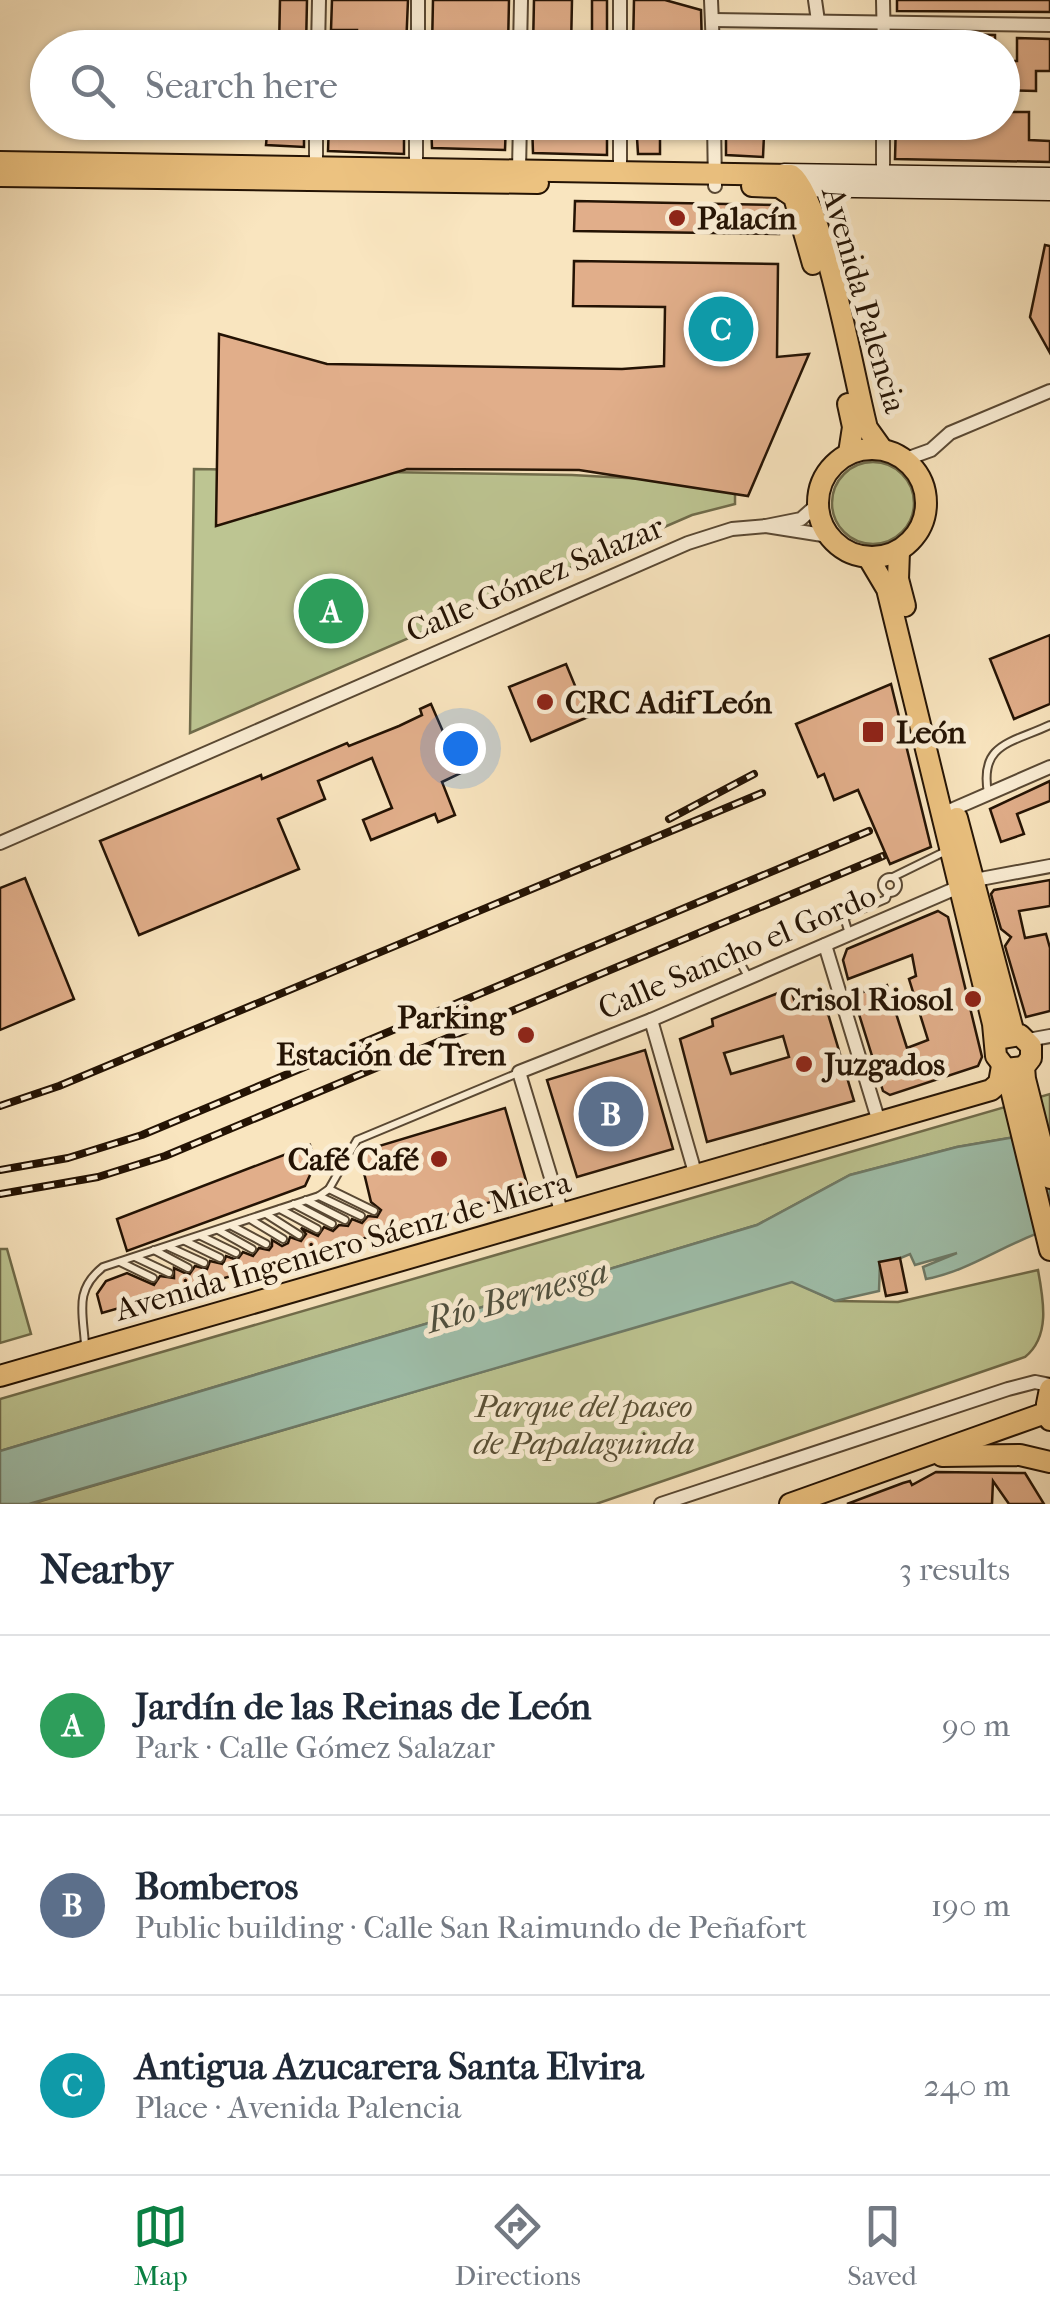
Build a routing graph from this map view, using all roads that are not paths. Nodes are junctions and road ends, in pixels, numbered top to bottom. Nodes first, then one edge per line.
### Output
1 (319, 0) edge
2 (418, 0) edge
3 (521, 0) edge
4 (620, 0) edge
5 (711, 0) edge
6 (815, 0) edge
7 (884, 0) edge
8 (713, 20) junction
9 (818, 21) junction
10 (884, 21) junction
11 (1050, 25) edge
12 (318, 30) edge
13 (418, 30) edge
14 (520, 30) edge
15 (620, 30) edge
16 (713, 30) edge
17 (884, 30) edge
18 (316, 140) edge
19 (416, 140) edge
20 (520, 140) edge
21 (620, 140) edge
22 (714, 140) edge
23 (883, 140) edge
24 (0, 162) edge
25 (316, 166) junction
26 (416, 168) junction
27 (519, 169) junction
28 (620, 170) junction
29 (883, 175) junction
30 (0, 176) edge
31 (1050, 177) edge
32 (715, 179) junction
33 (782, 180) junction
34 (803, 187) junction
35 (831, 188) junction
36 (1050, 192) edge
37 (815, 215) junction
38 (1050, 391) edge
39 (882, 449) junction
40 (849, 453) junction
41 (906, 458) junction
42 (818, 504) junction
43 (766, 526) junction
44 (829, 536) junction
45 (900, 551) junction
46 (868, 558) junction
47 (1050, 726) edge
48 (1050, 767) edge
49 (988, 792) junction
50 (948, 811) junction
51 (0, 843) edge
52 (950, 847) junction
53 (1050, 866) edge
54 (968, 883) junction
55 (849, 934) junction
56 (825, 945) junction
57 (704, 961) dead end
58 (749, 978) junction
59 (651, 1020) junction
60 (1050, 1036) edge
61 (1012, 1053) junction
62 (519, 1072) junction
63 (991, 1090) junction
64 (1022, 1113) junction
65 (879, 1122) junction
66 (696, 1176) junction
67 (1050, 1178) edge
68 (330, 1190) junction
69 (319, 1196) junction
70 (306, 1200) junction
71 (294, 1204) junction
72 (280, 1209) junction
73 (374, 1211) dead end
74 (265, 1214) junction
75 (562, 1214) junction
76 (361, 1216) dead end
77 (250, 1219) junction
78 (345, 1220) dead end
79 (332, 1224) dead end
80 (231, 1225) junction
81 (317, 1229) dead end
82 (218, 1230) junction
83 (299, 1235) dead end
84 (200, 1236) junction
85 (184, 1240) junction
86 (282, 1240) dead end
87 (266, 1244) dead end
88 (168, 1246) junction
89 (1049, 1248) edge
90 (252, 1249) dead end
91 (154, 1250) junction
92 (236, 1253) dead end
93 (135, 1257) junction
94 (220, 1258) dead end
95 (120, 1262) junction
96 (204, 1263) dead end
97 (188, 1268) dead end
98 (169, 1273) dead end
99 (153, 1278) dead end
100 (85, 1352) junction
101 (0, 1376) edge
102 (1050, 1387) edge
103 (1049, 1416) edge
104 (930, 1456) junction
105 (1050, 1462) edge
106 (660, 1504) edge
107 (790, 1504) edge

1 - 12 street
2 - 13 street
3 - 14 street
4 - 15 street
5 - 8 street
6 - 9 street
7 - 10 street
8 - 9 street
8 - 16 street
9 - 10 street
10 - 11 street
10 - 17 street
18 - 25 street
19 - 26 street
20 - 27 street
21 - 28 street
22 - 32 street
23 - 29 street
24 - 25 main road
25 - 26 main road
26 - 27 main road
27 - 28 main road
28 - 32 main road
29 - 31 main road
29 - 33 main road
30 - 32 main road
32 - 33 main road
33 - 34 main road, Avenida Palencia
33 - 40 main road, Avenida Palencia
34 - 35 main road
34 - 37 main road, Avenida Palencia
35 - 36 main road
35 - 37 main road
37 - 39 main road, Avenida Palencia
38 - 41 street
39 - 40 main road
39 - 41 main road
40 - 42 main road
41 - 45 main road
42 - 43 street, Calle Gómez Salazar
42 - 44 main road
43 - 44 street, Calle Gómez Salazar
43 - 51 street, Calle Gómez Salazar
44 - 46 main road
45 - 46 main road
45 - 50 main road
46 - 50 main road
47 - 49 lane
48 - 49 street
49 - 50 street
50 - 52 main road
50 - 54 main road
52 - 54 main road
52 - 55 lane
53 - 54 street, Calle Sancho el Gordo
54 - 55 street, Calle Sancho el Gordo
54 - 61 main road
55 - 56 street, Calle Sancho el Gordo
56 - 58 street, Calle Sancho el Gordo
56 - 65 street
57 - 58 lane
58 - 59 street, Calle Sancho el Gordo
59 - 62 street, Calle Sancho el Gordo
59 - 66 street
60 - 61 street
61 - 63 main road
61 - 64 main road
62 - 68 lane
62 - 75 street
63 - 64 main road
63 - 65 main road, Avenida Ingeniero Sáenz de Miera
64 - 67 main road
64 - 89 main road
65 - 66 main road, Avenida Ingeniero Sáenz de Miera
66 - 75 main road, Avenida Ingeniero Sáenz de Miera
68 - 69 lane
68 - 73 lane
69 - 70 lane
69 - 76 lane
70 - 71 lane
70 - 78 lane
71 - 72 lane
71 - 79 lane
72 - 74 lane
72 - 81 lane
74 - 77 lane
74 - 83 lane
75 - 100 main road, Avenida Ingeniero Sáenz de Miera
77 - 80 lane
77 - 86 lane
80 - 82 lane
80 - 87 lane
82 - 84 lane
82 - 90 lane
84 - 85 lane
84 - 92 lane
85 - 88 lane
85 - 94 lane
88 - 91 lane
88 - 96 lane
91 - 93 lane
91 - 97 lane
93 - 95 lane
93 - 98 lane
95 - 99 lane
95 - 100 lane
100 - 101 main road, Avenida Ingeniero Sáenz de Miera
102 - 103 main road
102 - 106 street
103 - 104 main road
104 - 105 main road
104 - 107 main road

